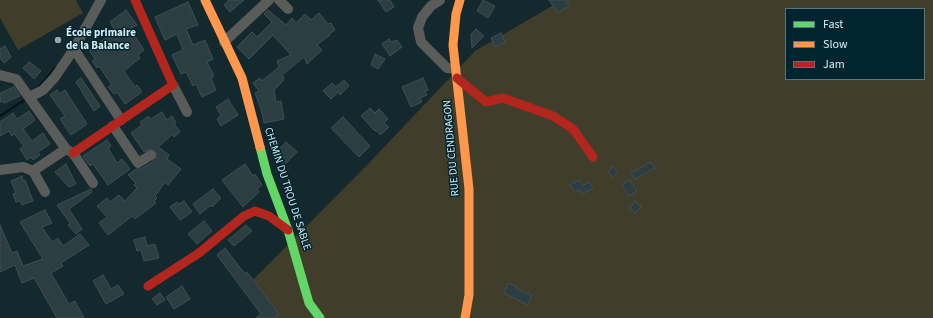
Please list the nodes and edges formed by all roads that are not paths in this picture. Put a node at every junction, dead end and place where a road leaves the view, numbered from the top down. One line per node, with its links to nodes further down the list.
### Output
1 (101, 0): 10 (street)
2 (135, 0): 13 (street)
3 (205, 0): 9 (street, CHEMIN DU TROU DE SABLE)
4 (270, 0): 9 (street)
5 (279, 0): 8 (street)
6 (440, 0): 11 (street)
7 (460, 0): 11 (street, RUE DU CENDRAGON)
8 (288, 9)
9 (224, 42): 24 (street, CHEMIN DU TROU DE SABLE)
10 (74, 49): 14 (street); 16 (street)
11 (456, 74): 19 (street); 27 (street, RUE DU CENDRAGON)
12 (1, 76): 14 (street)
13 (173, 85): 15 (street); 16 (street)
14 (30, 97): 17 (street)
15 (187, 112)
16 (117, 123): 17 (street); 18 (street)
17 (70, 151): 21 (street); 22 (street)
18 (151, 155)
19 (593, 157)
20 (0, 170): 21 (street)
21 (33, 171): 23 (street)
22 (93, 183)
23 (46, 192)
24 (288, 230): 25 (street); 26 (street, CHEMIN DU TROU DE SABLE)
25 (148, 286)
26 (320, 318)
27 (465, 318)

